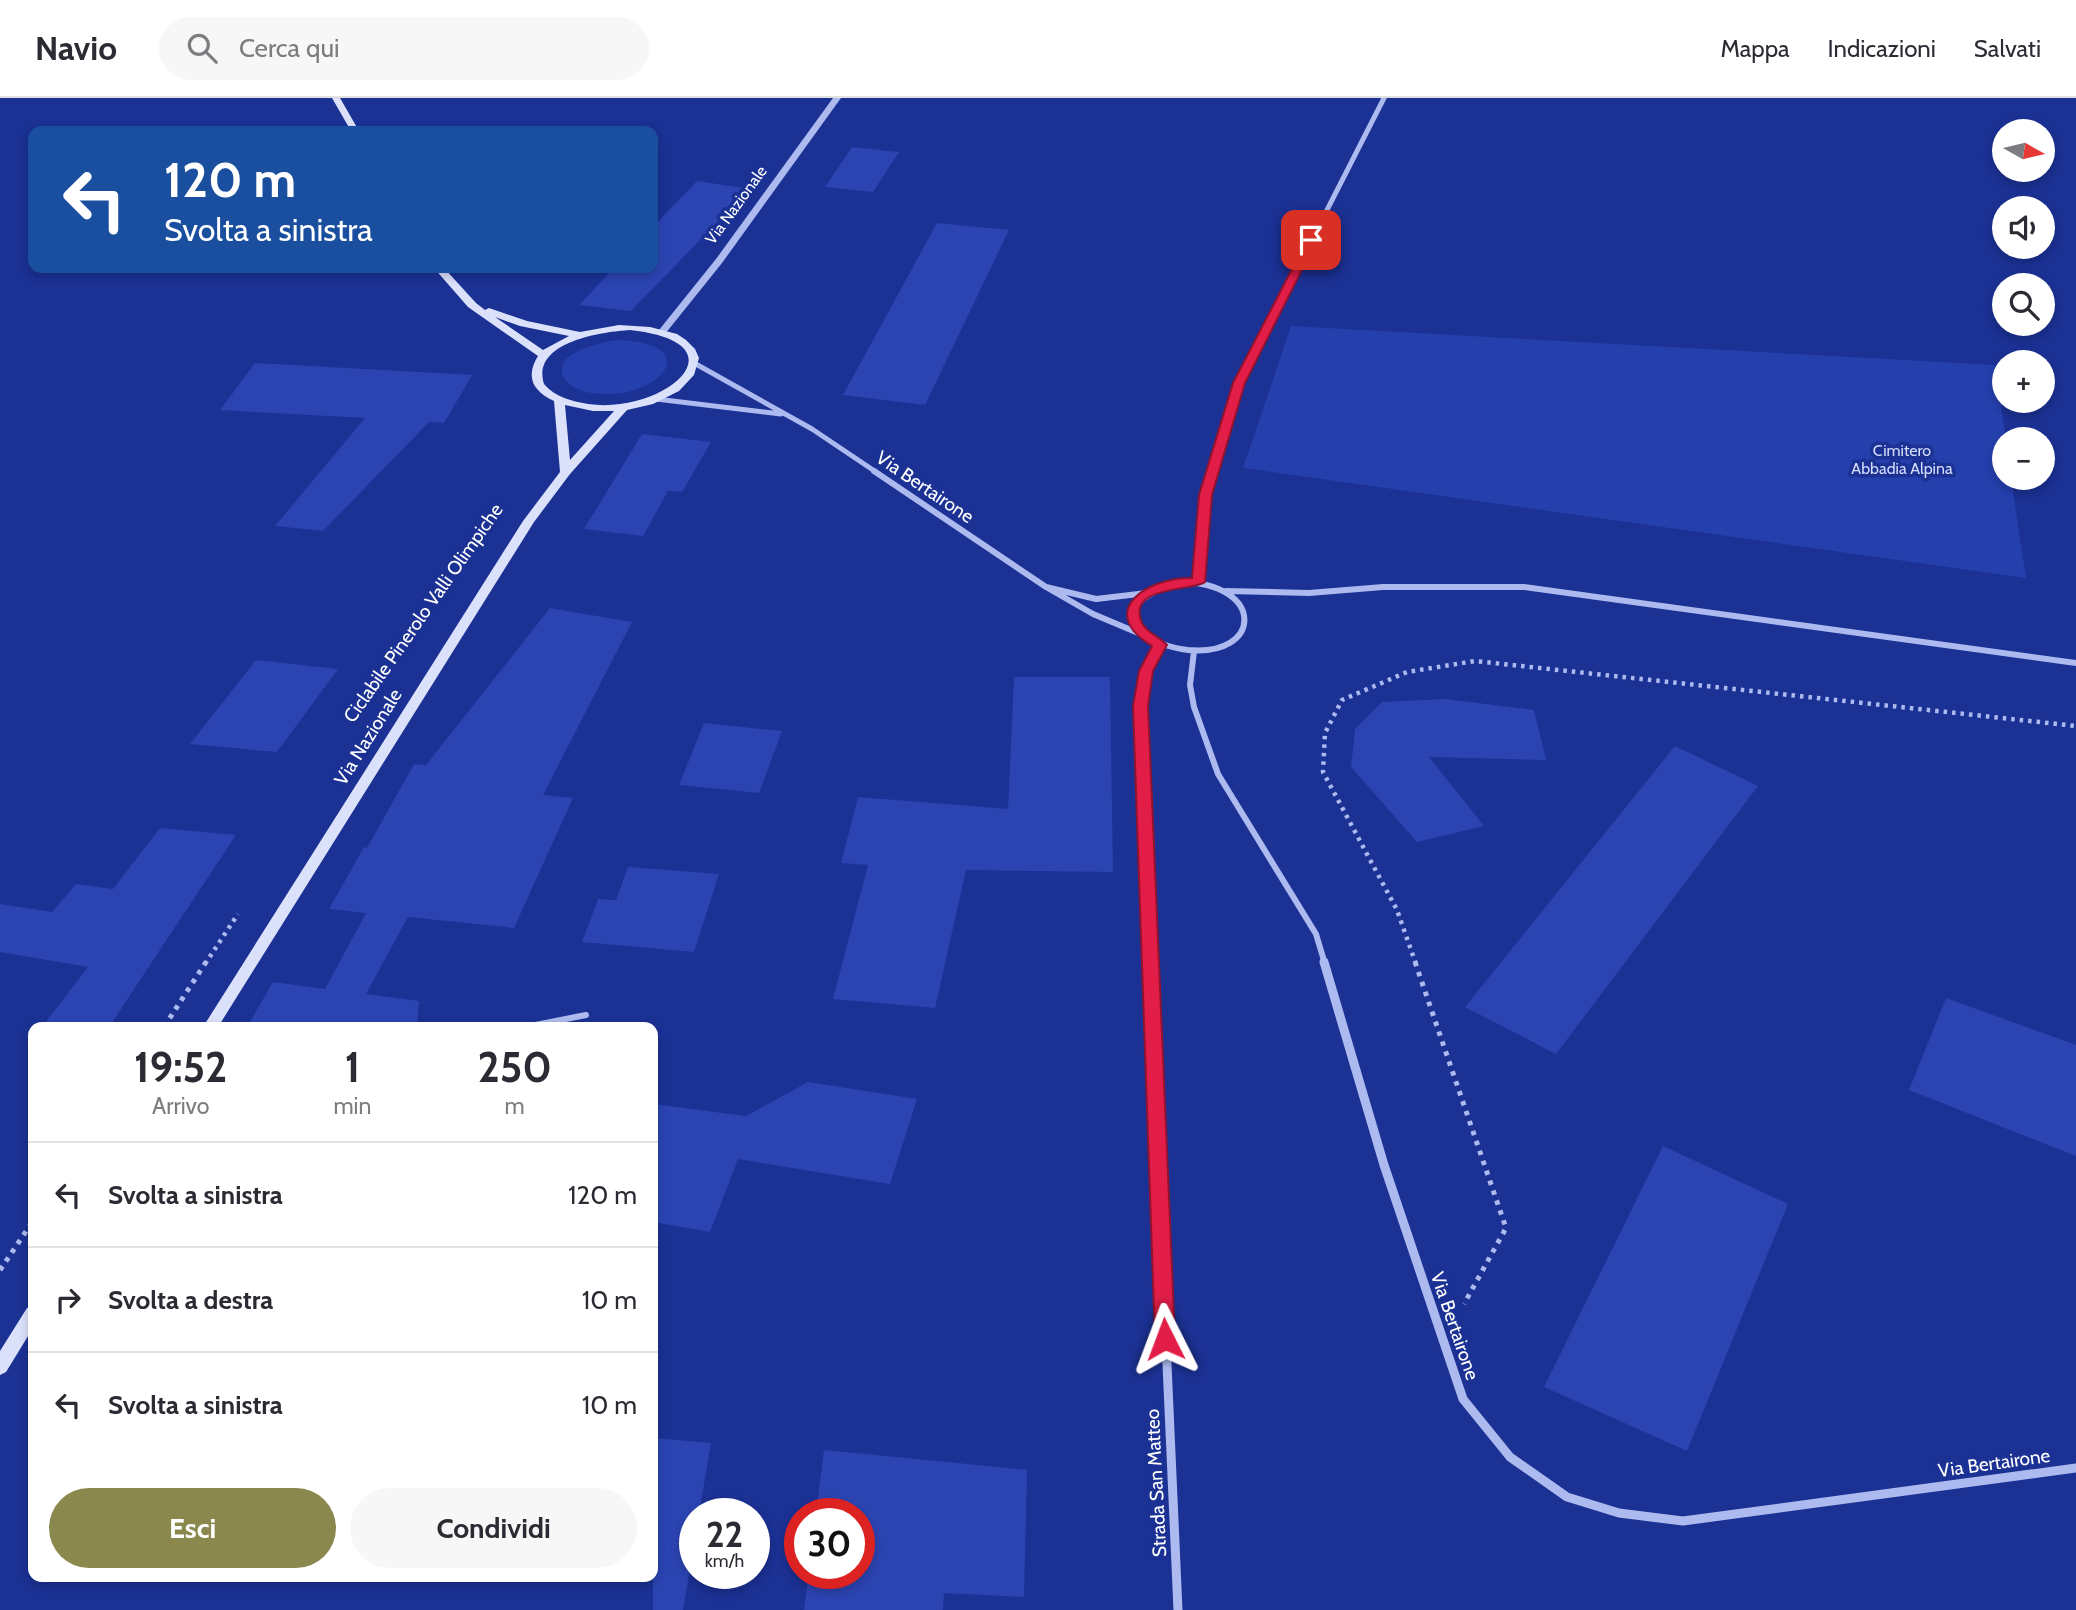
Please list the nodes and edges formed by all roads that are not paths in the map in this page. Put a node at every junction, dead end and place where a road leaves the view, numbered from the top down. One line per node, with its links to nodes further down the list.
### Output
1 (336, 98): 4 (main road)
2 (837, 98): 7 (street, Via Nazionale)
3 (1384, 98): 16 (street)
4 (352, 126)
5 (443, 273): 6 (main road)
6 (472, 305): 8 (main road); 9 (main road)
7 (662, 332): 8 (main road); 10 (main road)
8 (578, 335): 9 (main road)
9 (544, 356): 12 (main road)
10 (694, 363): 11 (main road); 14 (street, Via Bertairone)
11 (656, 399): 13 (main road); 14 (street, Via Bertairone)
12 (559, 400): 13 (main road); 15 (main road)
13 (624, 407): 15 (main road, Via Nazionale)
14 (785, 414): 17 (street, Via Bertairone)
15 (566, 472): 25 (main road, Via Nazionale)
16 (1198, 582): 18 (street); 19 (street)
17 (1046, 587): 19 (street); 20 (street)
18 (1226, 591): 22 (street); 23 (street)
19 (1147, 592): 20 (street)
20 (1146, 636): 21 (street)
21 (1160, 645): 22 (street); 30 (street, Strada San Matteo)
22 (1194, 651): 29 (street, Via Bertairone)
23 (2076, 663)
24 (586, 1015): 26 (lane)
25 (213, 1022)
26 (550, 1022)
27 (28, 1321): 28 (main road)
28 (0, 1367)
29 (2076, 1468)
30 (1178, 1610)

